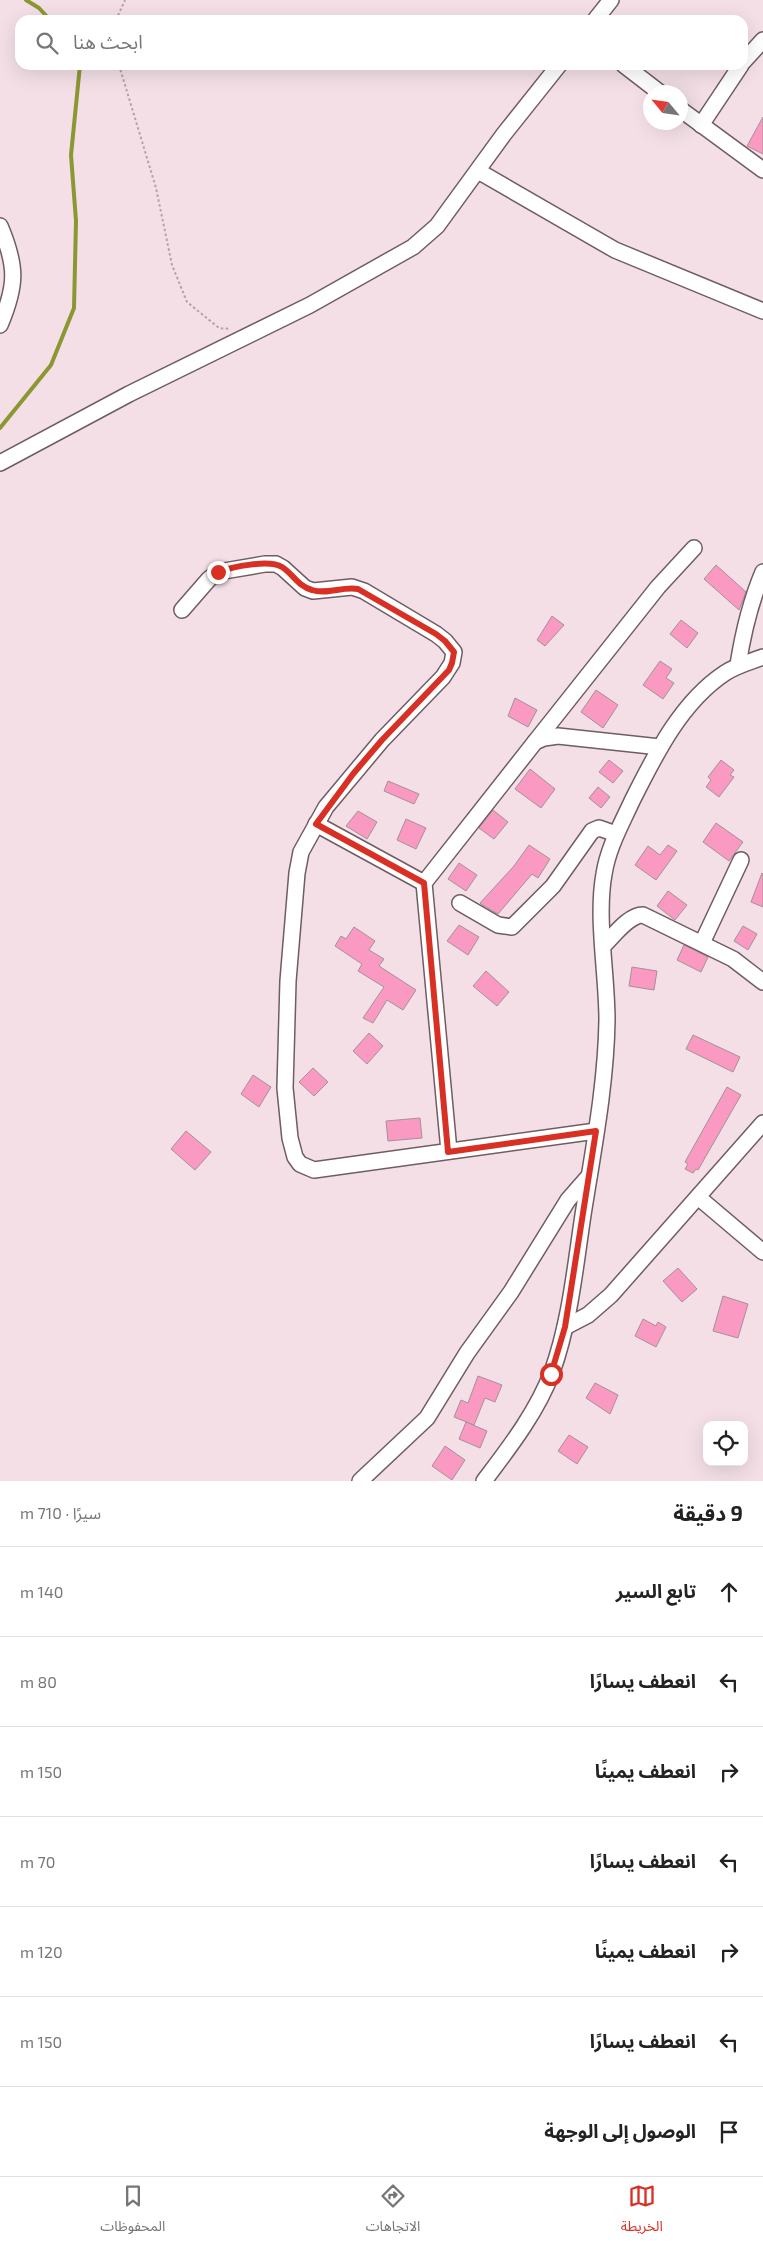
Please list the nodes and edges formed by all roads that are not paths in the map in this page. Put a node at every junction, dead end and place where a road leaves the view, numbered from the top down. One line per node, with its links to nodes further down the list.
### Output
1 (611, 0): 2 (street)
2 (599, 15)
3 (763, 40): 4 (street)
4 (748, 56)
5 (555, 70): 12 (street)
6 (630, 70): 8 (street)
7 (738, 70): 10 (street)
8 (650, 85)
9 (688, 115): 10 (street)
10 (701, 125): 11 (street)
11 (763, 170)
12 (478, 171): 14 (street); 16 (street)
13 (0, 226): 15 (street)
14 (763, 311)
15 (0, 324)
16 (0, 463)
17 (694, 548): 22 (street)
18 (763, 572): 21 (street)
19 (182, 610): 24 (street)
20 (763, 657): 21 (street)
21 (738, 665): 23 (street)
22 (535, 742): 23 (street); 27 (street)
23 (660, 748): 25 (street)
24 (316, 824): 27 (street); 34 (street)
25 (616, 834): 28 (street); 30 (street)
26 (741, 860): 29 (street)
27 (424, 883): 34 (street)
28 (460, 903)
29 (702, 943): 30 (street); 31 (street)
30 (603, 946): 33 (street)
31 (763, 982)
32 (763, 1123): 36 (street)
33 (596, 1131): 34 (street); 35 (street)
34 (448, 1152)
35 (589, 1176): 38 (street); 39 (street)
36 (698, 1197): 37 (street); 38 (street)
37 (763, 1252)
38 (565, 1327): 40 (street)
39 (360, 1481)
40 (484, 1481)

